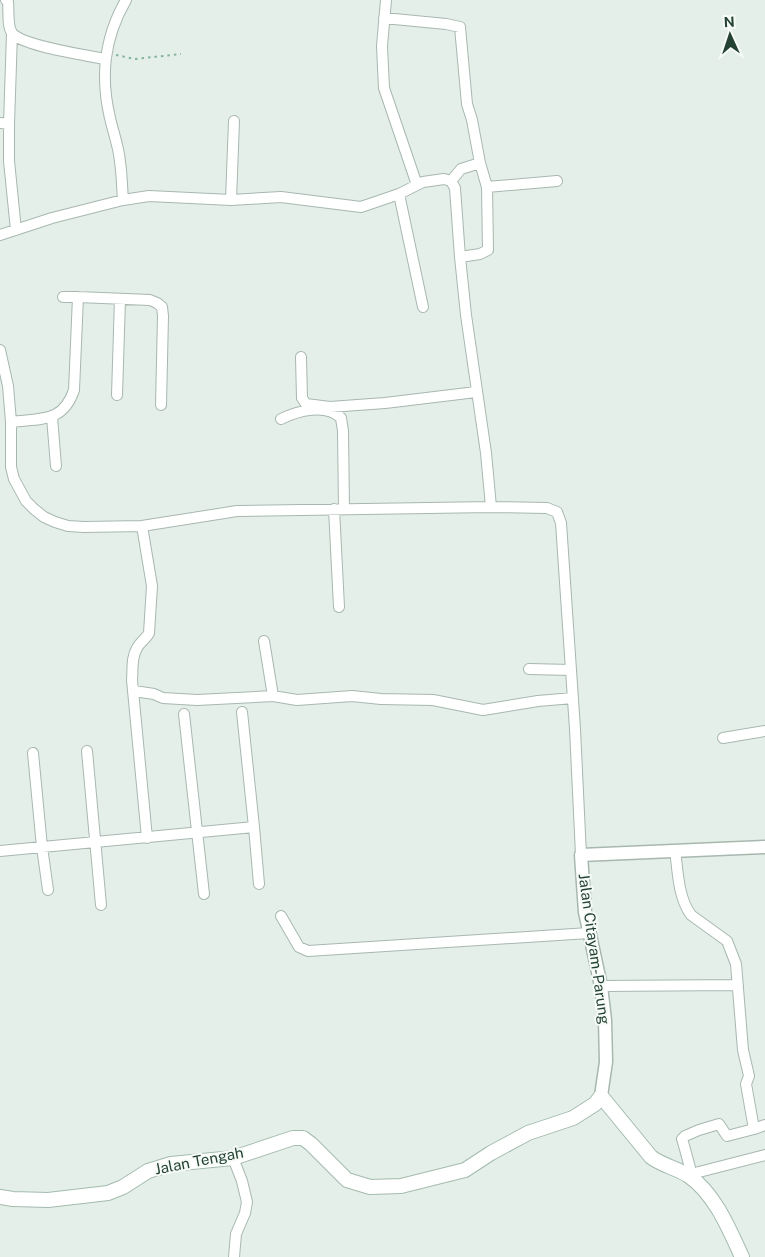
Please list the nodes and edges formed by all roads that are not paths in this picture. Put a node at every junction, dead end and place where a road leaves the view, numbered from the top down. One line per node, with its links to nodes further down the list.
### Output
1 (6, 0): 5 (street)
2 (126, 0): 6 (street)
3 (386, 0): 4 (street)
4 (384, 18): 9 (street); 12 (street)
5 (12, 33): 6 (street); 8 (street)
6 (106, 55): 15 (street)
7 (234, 121): 16 (street)
8 (4, 124): 17 (street)
9 (480, 164): 10 (street); 13 (street)
10 (451, 181): 12 (street); 19 (street)
11 (557, 181): 13 (street)
12 (417, 185): 14 (street)
13 (487, 187): 19 (street)
14 (400, 194): 16 (street); 23 (street)
15 (123, 200): 16 (street); 17 (street)
16 (231, 200)
17 (16, 230): 18 (street)
18 (0, 235)
19 (460, 257): 26 (street)
20 (63, 297): 21 (street)
21 (78, 297): 22 (street); 29 (street)
22 (120, 299): 27 (street); 28 (street)
23 (423, 307)
24 (0, 350): 31 (street)
25 (301, 357): 26 (street)
26 (476, 392): 35 (street)
27 (117, 396)
28 (161, 405)
29 (52, 417): 31 (street); 34 (street)
30 (281, 419): 36 (street)
31 (11, 422): 32 (street)
32 (12, 446): 33 (street); 37 (street)
33 (0, 452)
34 (56, 466)
35 (491, 507): 36 (street); 41 (street)
36 (339, 509): 37 (street); 38 (street)
37 (142, 526): 42 (street)
38 (339, 607)
39 (264, 641): 43 (street)
40 (529, 669): 41 (street)
41 (571, 670): 44 (street)
42 (134, 691): 43 (street); 53 (street)
43 (273, 696): 44 (street)
44 (572, 698): 59 (street)
45 (242, 712): 51 (street)
46 (184, 714): 52 (street)
47 (765, 731): 48 (street)
48 (723, 738)
49 (88, 751): 54 (street)
50 (33, 753): 55 (street)
51 (254, 827): 52 (street); 60 (street)
52 (197, 833): 53 (street); 62 (street)
53 (147, 838): 54 (street)
54 (96, 843): 55 (street); 63 (street)
55 (42, 847): 58 (street); 61 (street)
56 (765, 847): 57 (street, Jalan Citayam-Parung)
57 (674, 850): 59 (street, Jalan Citayam-Parung); 66 (street)
58 (0, 851)
59 (581, 855): 65 (street, Jalan Citayam-Parung)
60 (259, 884)
61 (48, 890)
62 (204, 894)
63 (101, 905)
64 (281, 916): 65 (street)
65 (589, 933): 67 (street, Jalan Citayam-Parung)
66 (738, 985): 67 (street); 70 (street)
67 (601, 986): 68 (street, Jalan Citayam-Parung)
68 (601, 1096): 72 (main road, Jalan Tengah); 73 (main road)
69 (765, 1125): 70 (street)
70 (754, 1129): 73 (street)
71 (765, 1155): 73 (street)
72 (233, 1158): 74 (main road, Jalan Tengah); 75 (street)
73 (691, 1176): 76 (main road)
74 (0, 1197)
75 (234, 1257)
76 (742, 1257)

